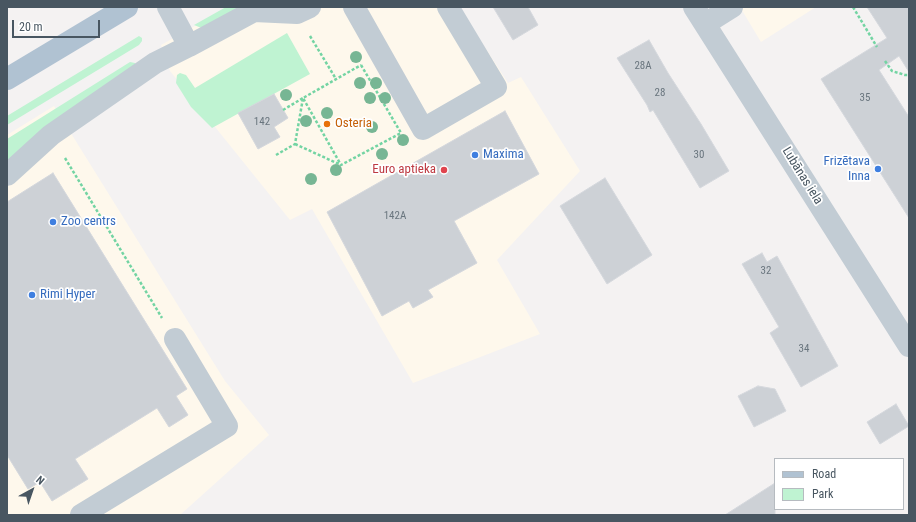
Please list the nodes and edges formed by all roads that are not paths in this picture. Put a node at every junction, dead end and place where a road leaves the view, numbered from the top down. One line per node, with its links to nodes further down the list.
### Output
1 (127, 7): 9 (main road)
2 (168, 7): 8 (street)
3 (354, 7): 4 (street)
4 (448, 7)
5 (732, 7): 7 (street)
6 (303, 10): 8 (street)
7 (700, 16): 12 (street, Lubānas iela)
8 (189, 46): 10 (street)
9 (7, 80)
10 (7, 175)
11 (175, 340): 13 (street)
12 (909, 346)
13 (81, 515)

